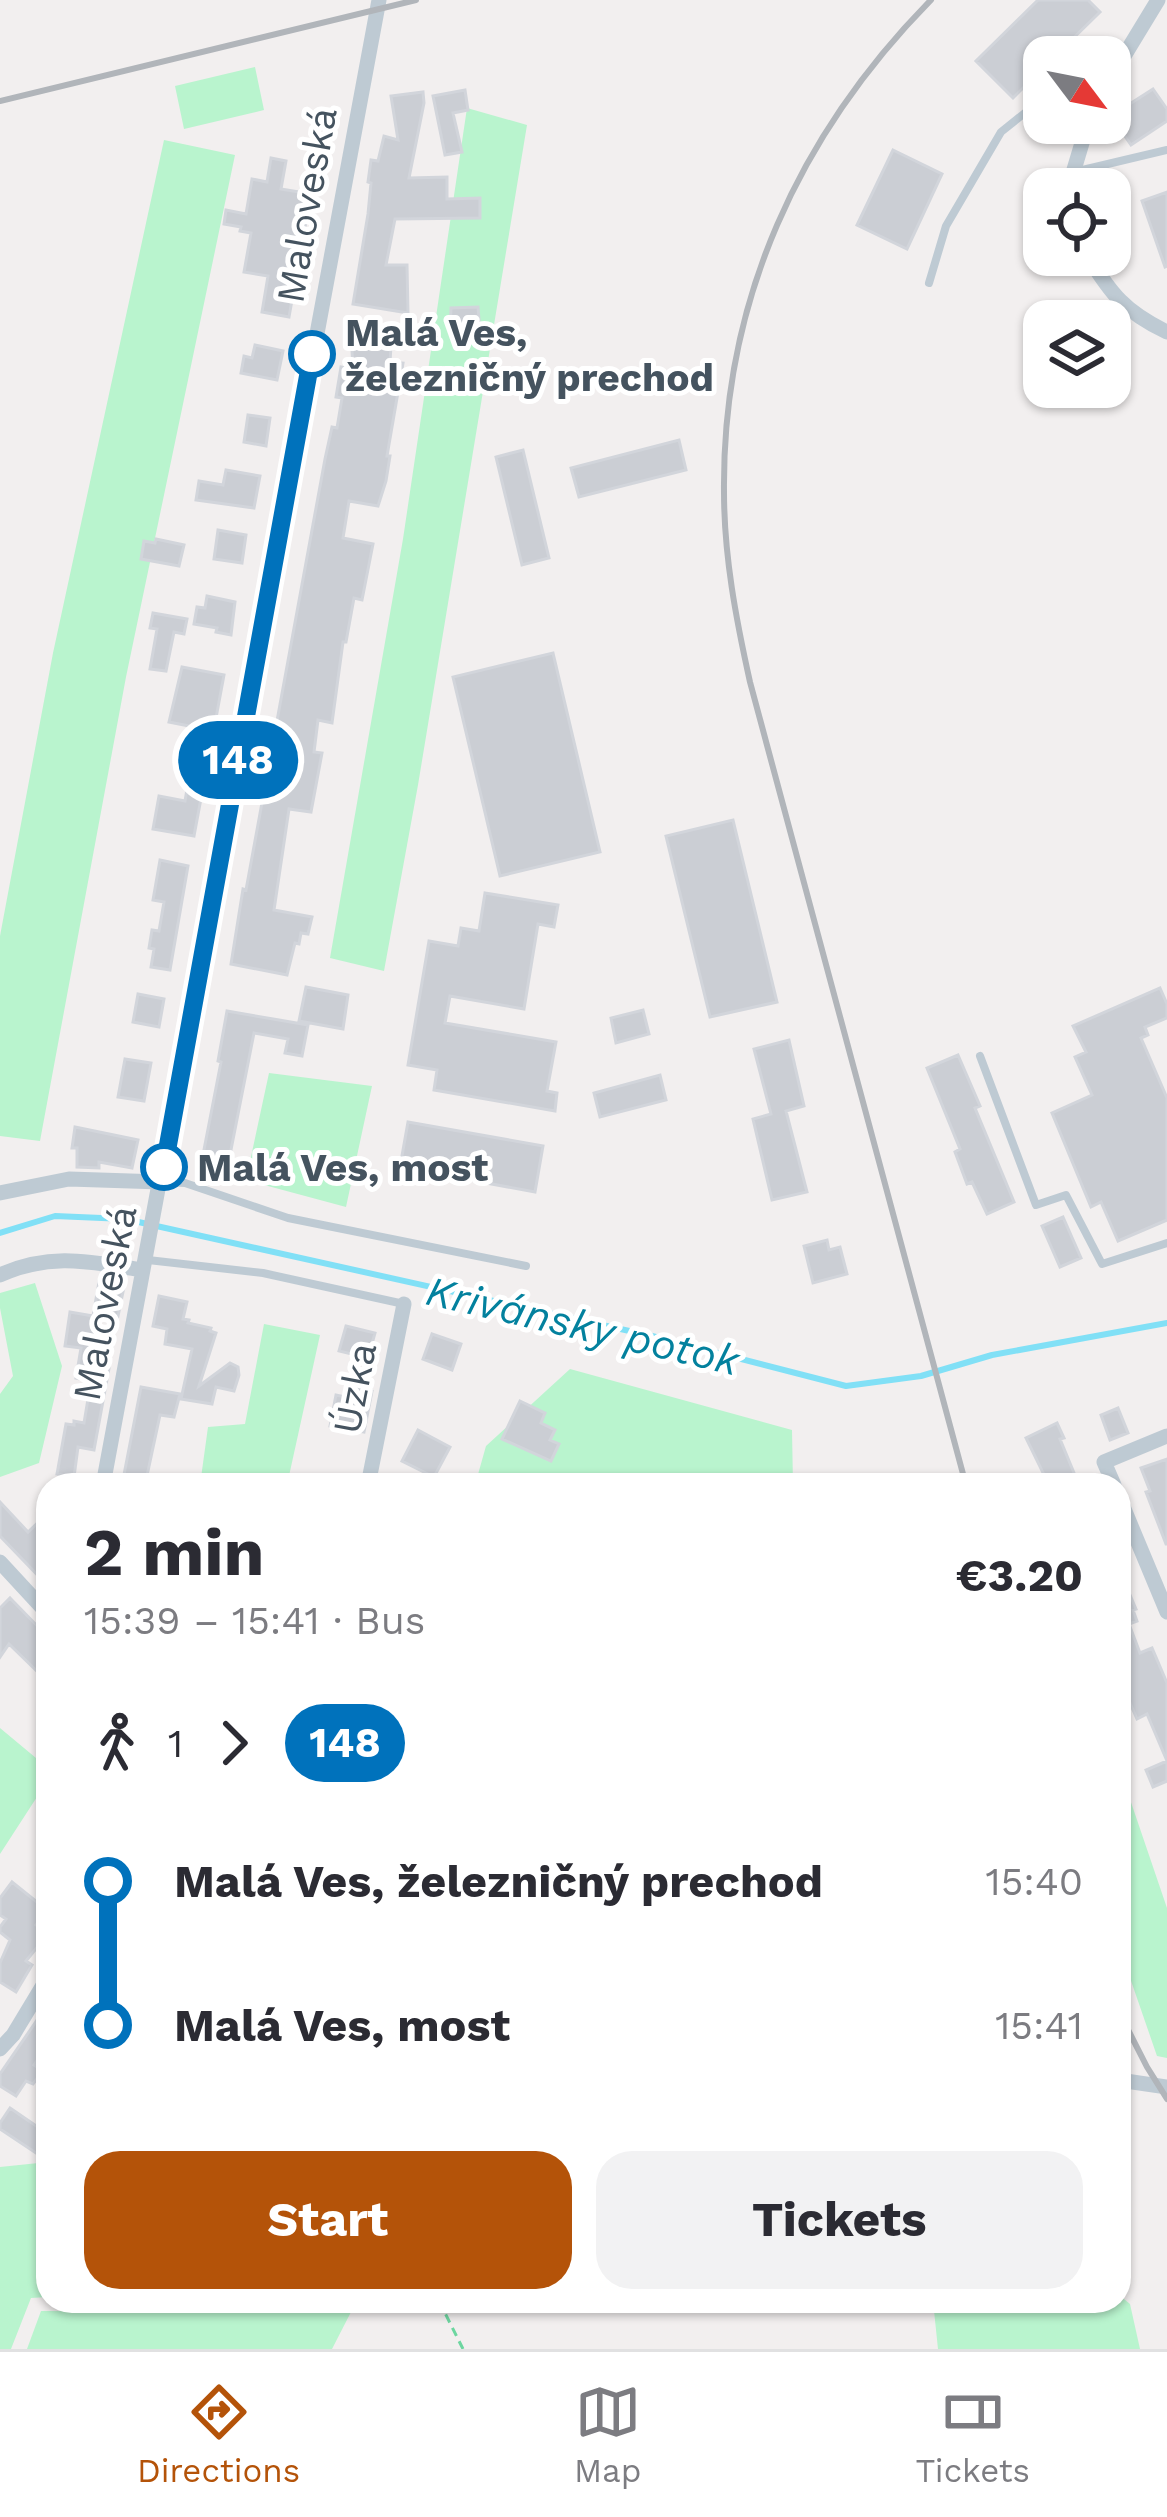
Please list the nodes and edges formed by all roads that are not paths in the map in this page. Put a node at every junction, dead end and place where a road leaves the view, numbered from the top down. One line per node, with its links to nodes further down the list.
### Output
1 (379, 0): 11 (street, Maloveská)
2 (1158, 0): 3 (street)
3 (1131, 44)
4 (1023, 114): 8 (lane)
5 (1167, 150): 6 (lane)
6 (1112, 168)
7 (1100, 276): 9 (street)
8 (929, 283)
9 (1167, 332)
10 (980, 1056): 13 (lane)
11 (160, 1186): 12 (street); 14 (street, Maloveská); 15 (lane)
12 (0, 1192)
13 (1167, 1243)
14 (146, 1259): 16 (street); 17 (lane); 19 (street, Maloveská)
15 (526, 1266)
16 (0, 1275)
17 (404, 1304): 20 (street, Úzka)
18 (1167, 1436): 21 (street)
19 (106, 1473)
20 (370, 1473)
21 (1109, 1473)
22 (1131, 1526): 25 (street)
23 (0, 1562): 24 (street)
24 (36, 1601)
25 (1167, 1612)
26 (36, 1992): 27 (street)
27 (6, 2029): 28 (street)
28 (0, 2049)
29 (1131, 2082): 30 (street)
30 (1167, 2087)

